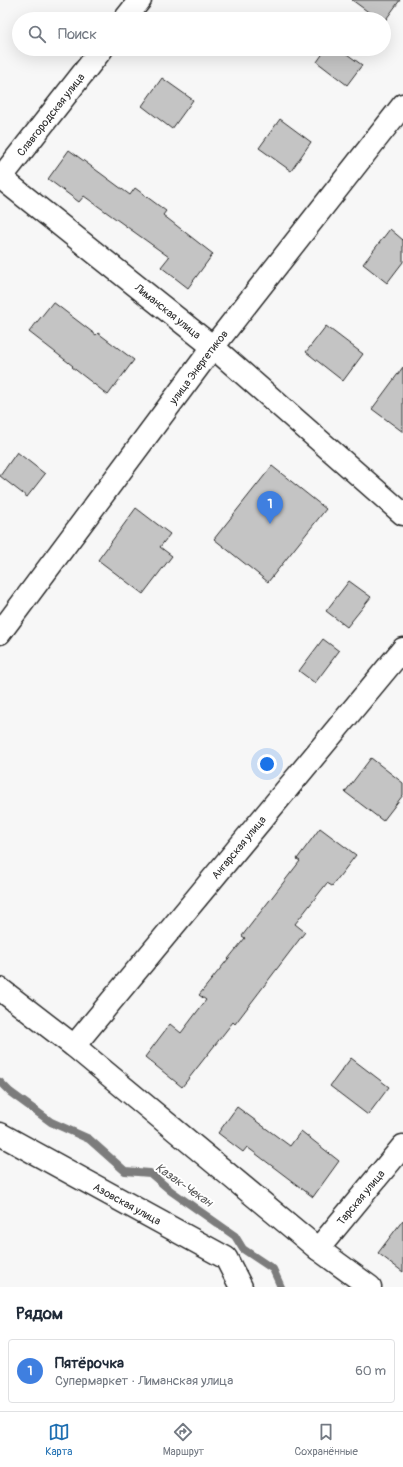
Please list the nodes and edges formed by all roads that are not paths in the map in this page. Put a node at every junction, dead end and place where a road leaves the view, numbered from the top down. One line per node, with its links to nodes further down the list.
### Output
1 (140, 0): 2 (street)
2 (131, 12)
3 (96, 56): 5 (street, Славгородская улица)
4 (403, 105): 6 (street, улица Энергетиков)
5 (0, 178): 6 (street, Лиманская улица)
6 (213, 348): 7 (street, Лиманская улица); 8 (street, улица Энергетиков)
7 (403, 514)
8 (0, 632)
9 (403, 649): 11 (street, Ангарская улица)
10 (0, 988): 11 (street)
11 (74, 1046): 14 (street)
12 (0, 1134): 15 (street, Азовская улица)
13 (403, 1146): 14 (street, Тарская улица)
14 (318, 1249): 16 (street)
15 (241, 1287)
16 (370, 1287)

